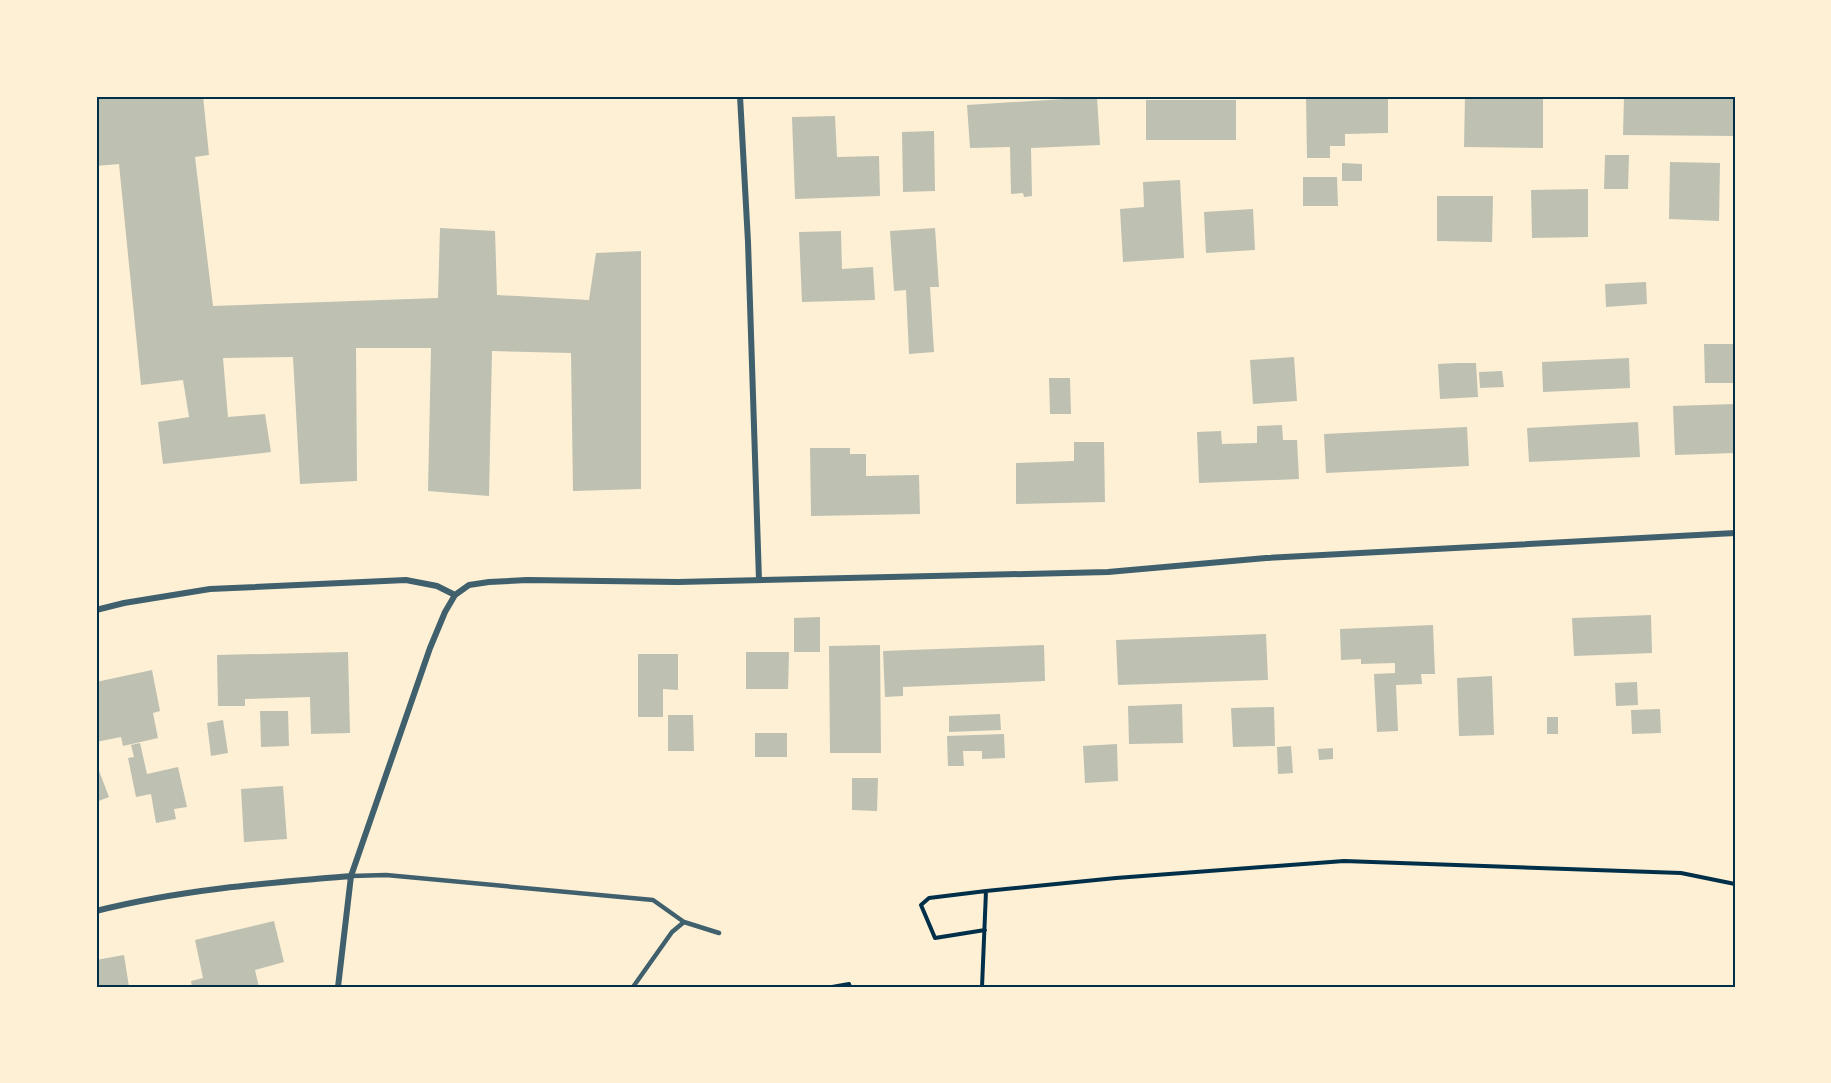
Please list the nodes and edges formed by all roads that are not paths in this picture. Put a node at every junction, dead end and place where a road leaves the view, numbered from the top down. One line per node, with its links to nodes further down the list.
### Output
1 (740, 96): 3 (street)
2 (1735, 533): 3 (street)
3 (759, 580): 4 (street)
4 (455, 595): 5 (street); 6 (street)
5 (96, 610)
6 (351, 876): 7 (street); 8 (lane); 10 (street)
7 (96, 911)
8 (684, 922): 9 (lane); 11 (lane)
9 (719, 933)
10 (338, 987)
11 (633, 987)

